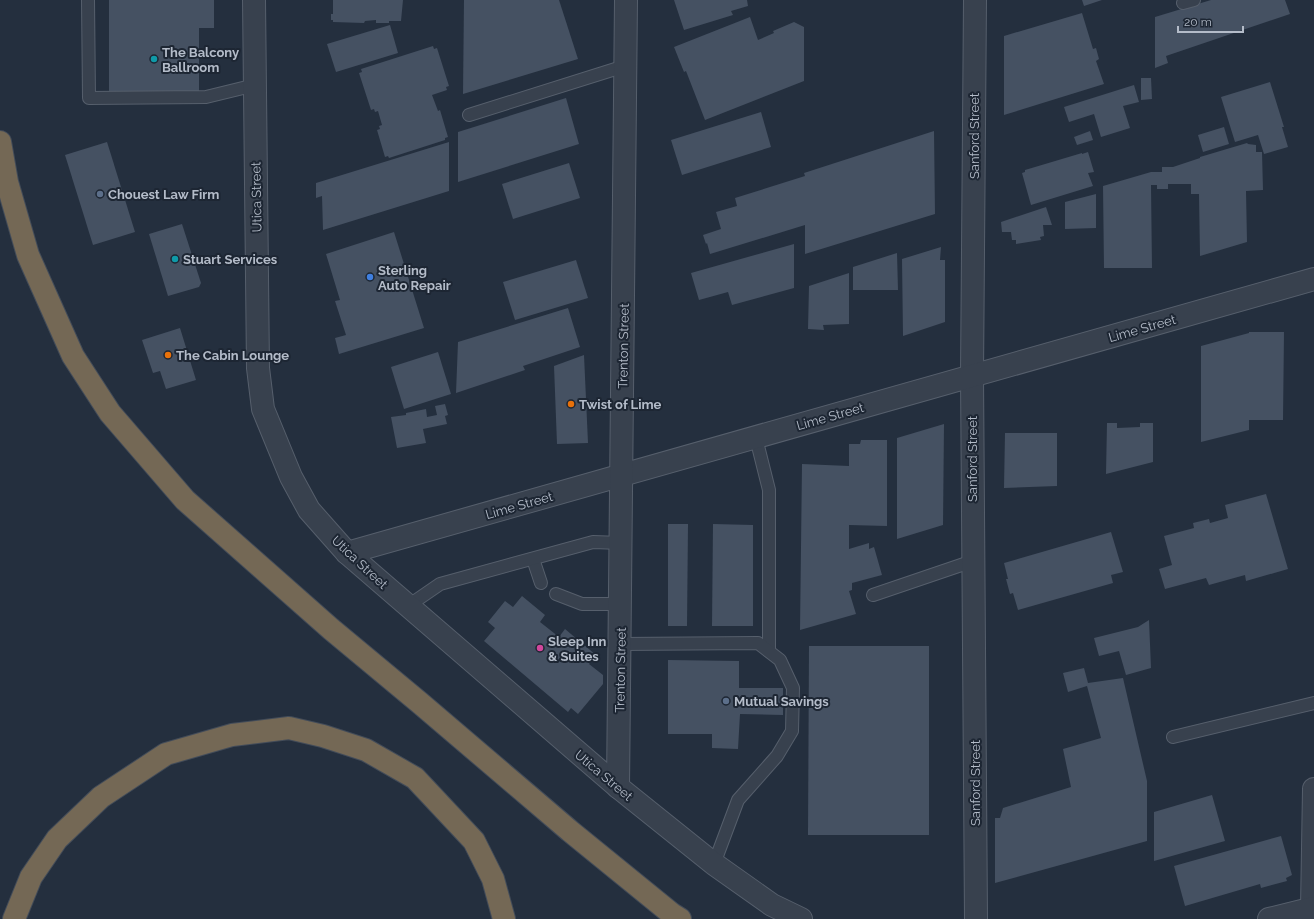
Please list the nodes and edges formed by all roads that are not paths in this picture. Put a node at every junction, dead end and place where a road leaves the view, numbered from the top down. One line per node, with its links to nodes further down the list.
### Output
1 (88, 0): 6 (lane)
2 (254, 0): 6 (street, Utica Street)
3 (626, 0): 5 (street, Trenton Street)
4 (975, 0): 10 (street, Sanford Street)
5 (625, 66): 7 (lane); 12 (street, Trenton Street)
6 (255, 85): 14 (street, Utica Street)
7 (469, 115)
8 (0, 142): 32 (highway)
9 (1314, 279): 10 (street, Lime Street)
10 (972, 376): 11 (street, Lime Street); 16 (street, Sanford Street)
11 (756, 438): 12 (street, Lime Street); 23 (lane)
12 (622, 476): 13 (street, Trenton Street); 14 (street, Lime Street)
13 (621, 543): 15 (lane); 20 (street, Trenton Street)
14 (347, 553): 21 (street, Utica Street)
15 (533, 559): 17 (lane); 21 (lane)
16 (973, 561): 19 (lane); 34 (street, Sanford Street)
17 (541, 583)
18 (556, 594): 20 (lane)
19 (872, 595)
20 (620, 604): 22 (street, Trenton Street)
21 (408, 606): 26 (street, Utica Street)
22 (620, 644): 23 (lane); 26 (street, Trenton Street)
23 (769, 651): 28 (lane)
24 (1314, 703): 25 (lane)
25 (1173, 737)
26 (618, 788): 28 (street, Utica Street)
27 (1314, 789): 29 (street)
28 (714, 864): 33 (street, Utica Street)
29 (1313, 908): 35 (street)
30 (14, 919): 31 (highway)
31 (504, 919)
32 (680, 919)
33 (801, 919)
34 (976, 919)
35 (1269, 919)

